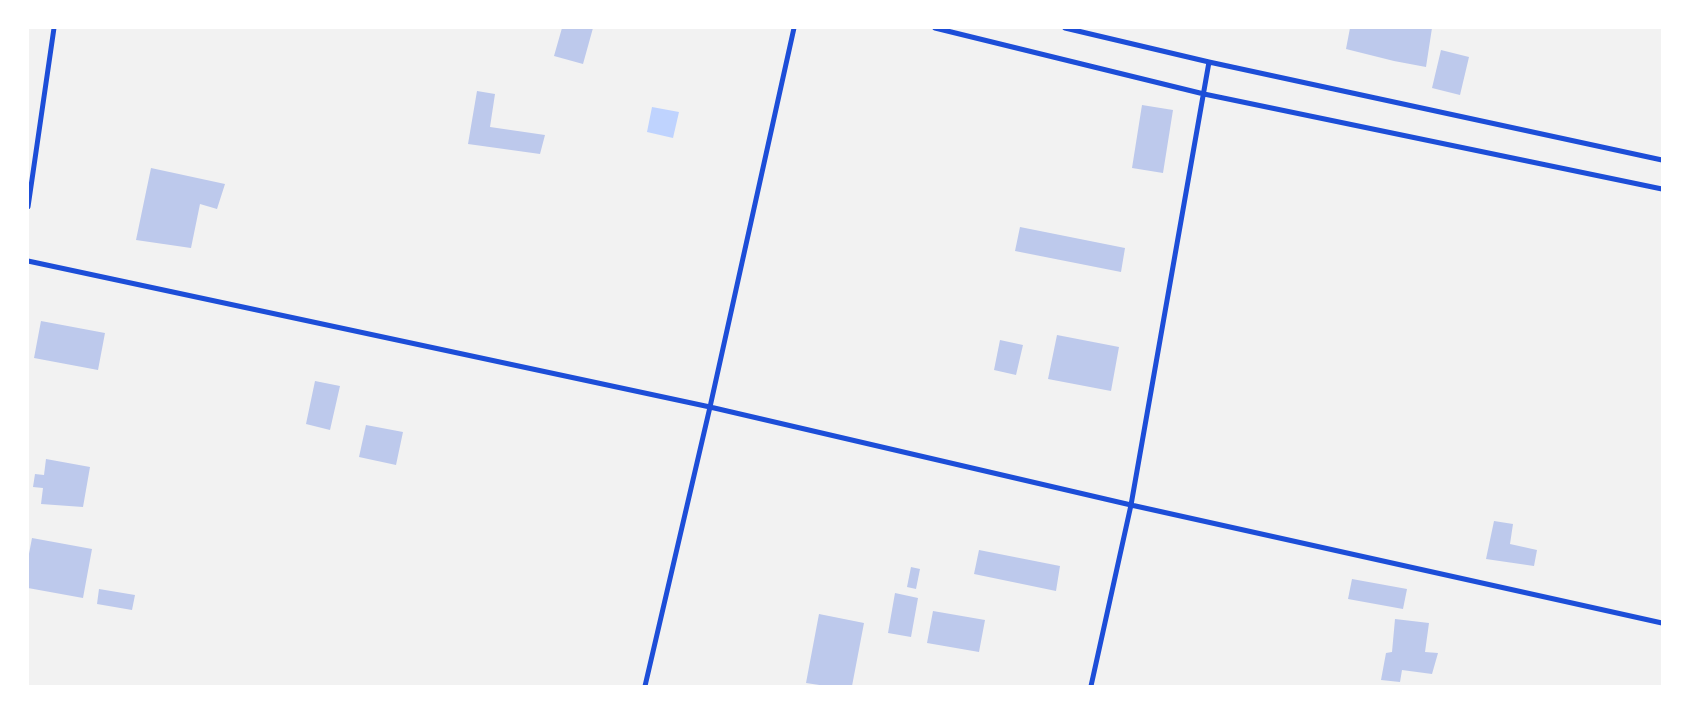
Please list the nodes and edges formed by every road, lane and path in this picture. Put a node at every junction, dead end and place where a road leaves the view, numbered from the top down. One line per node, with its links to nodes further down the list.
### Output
1 (54, 28): 9 (street)
2 (794, 28): 11 (street)
3 (935, 28): 6 (street)
4 (1065, 28): 5 (street)
5 (1209, 62): 6 (street); 7 (street)
6 (1204, 94): 8 (street); 12 (street)
7 (1662, 160)
8 (1662, 189)
9 (28, 207)
10 (28, 261): 11 (street)
11 (710, 406): 12 (street); 14 (street)
12 (1131, 505): 13 (street); 15 (street)
13 (1662, 623)
14 (645, 686)
15 (1091, 686)

